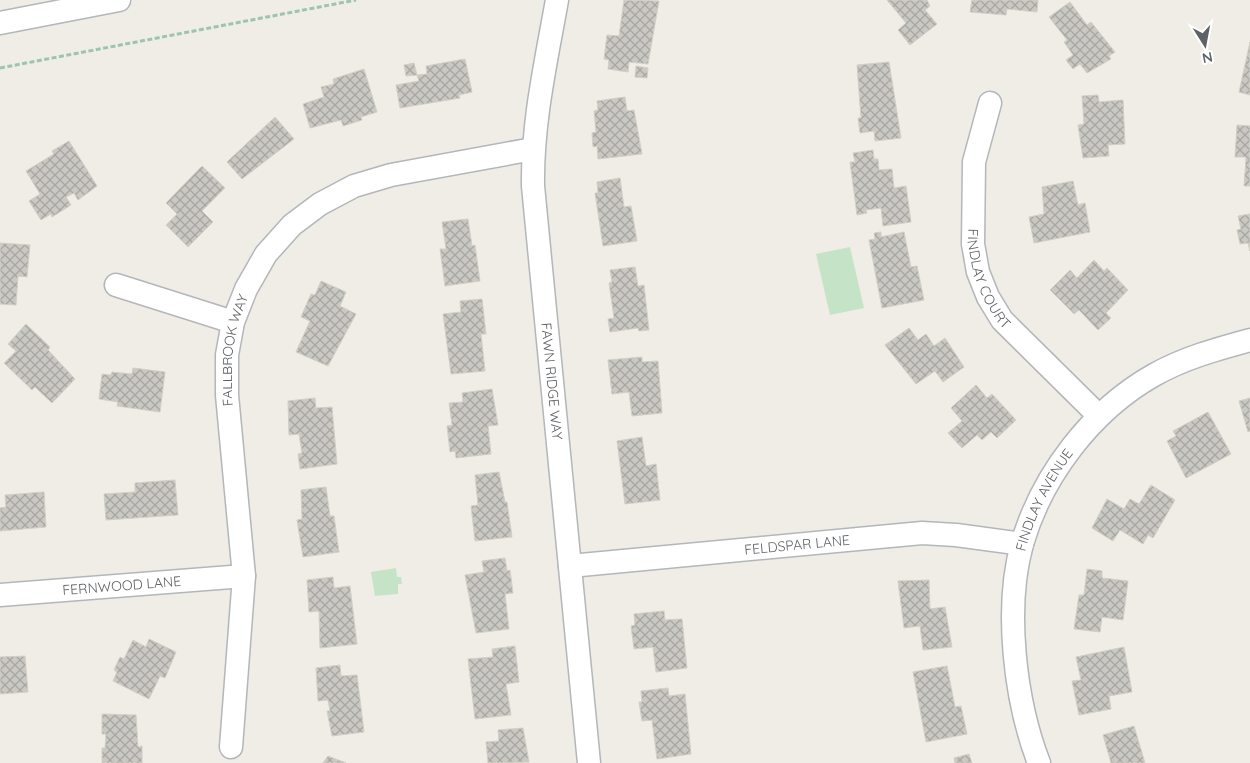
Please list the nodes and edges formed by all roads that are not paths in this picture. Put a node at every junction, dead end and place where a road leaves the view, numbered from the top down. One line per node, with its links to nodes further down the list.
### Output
1 (119, 0): 3 (street)
2 (557, 0): 5 (street, FAWN RIDGE WAY)
3 (1, 18)
4 (990, 103): 9 (street, FINDLAY COURT)
5 (533, 149): 7 (street, FALLBROOK WAY); 11 (street, FAWN RIDGE WAY)
6 (116, 285): 7 (street)
7 (233, 322): 12 (street, FALLBROOK WAY)
8 (1250, 340): 9 (street, FINDLAY AVENUE)
9 (1099, 416): 10 (street, FINDLAY AVENUE)
10 (1022, 544): 11 (street, FELDSPAR LANE); 16 (street, FINDLAY AVENUE)
11 (570, 566): 15 (street, FAWN RIDGE WAY)
12 (244, 576): 13 (street, FERNWOOD LANE); 14 (street, FALLBROOK WAY)
13 (0, 595)
14 (231, 747)
15 (589, 763)
16 (1039, 763)

